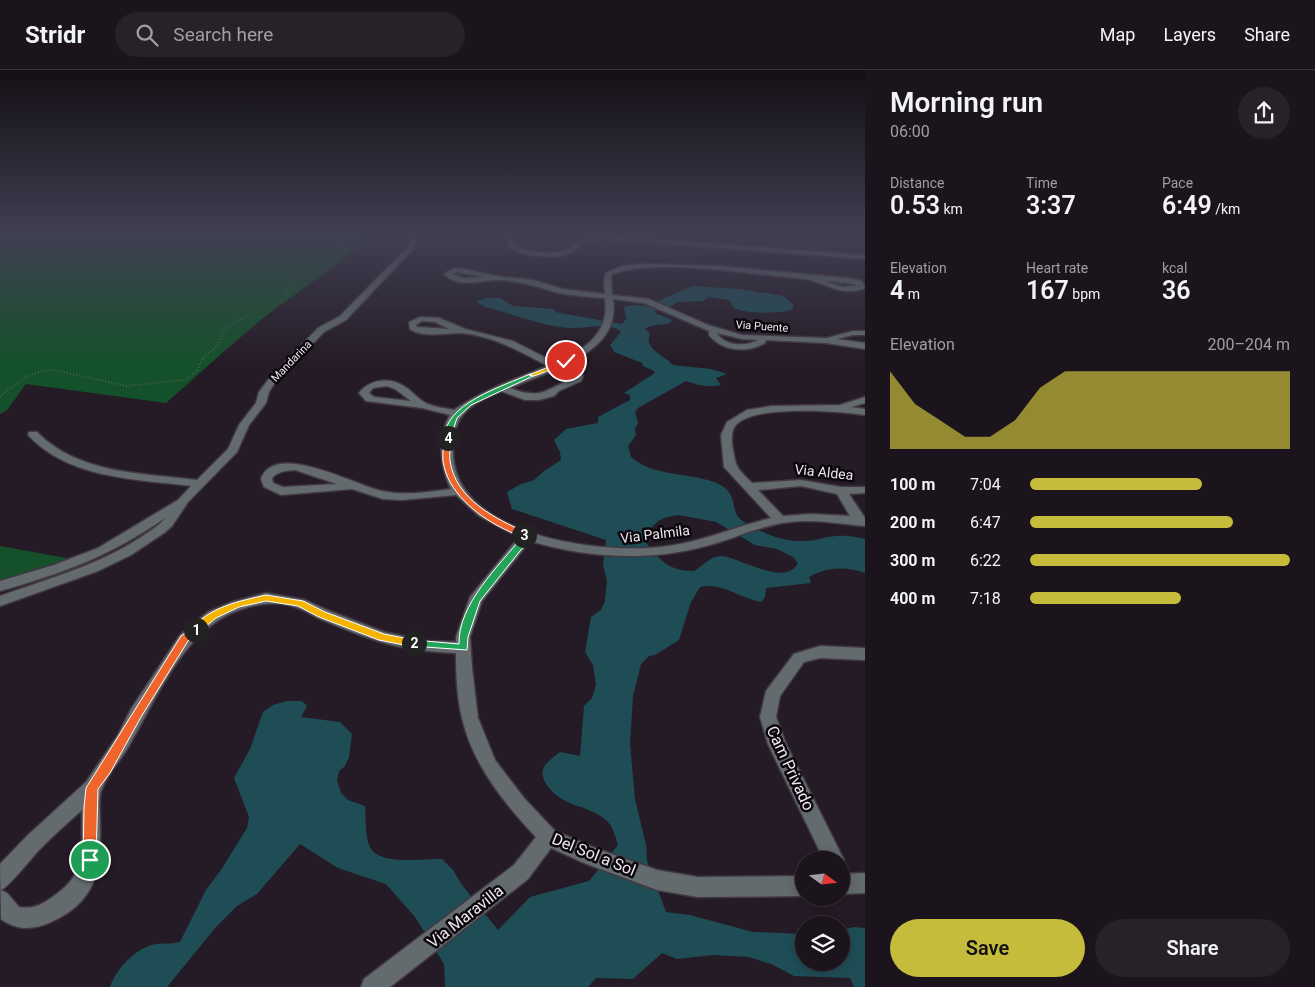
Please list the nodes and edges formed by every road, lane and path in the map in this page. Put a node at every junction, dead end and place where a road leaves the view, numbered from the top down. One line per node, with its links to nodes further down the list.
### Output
1 (298, 279): 18 (path)
2 (381, 279): 25 (street, Mandarina)
3 (453, 279): 4 (street)
4 (481, 279)
5 (503, 279): 11 (street)
6 (608, 279): 9 (street)
7 (619, 279): 9 (street)
8 (813, 279): 10 (street)
9 (607, 285): 11 (street)
10 (863, 286)
11 (609, 296): 14 (street, Via Puente); 16 (street)
12 (462, 331): 12 (street); 16 (street)
13 (865, 333): 14 (street, Via Puente)
14 (826, 340): 15 (street, Via Puente)
15 (865, 346)
16 (557, 365): 17 (street); 17 (street)
17 (502, 388): 23 (street)
18 (0, 396)
19 (865, 400): 21 (street)
20 (422, 405): 20 (street); 23 (street)
21 (839, 408): 22 (street); 27 (street)
22 (865, 412)
23 (456, 414): 29 (street, Via Palmila)
24 (33, 434): 25 (street)
25 (201, 484): 31 (street, Mandarina)
26 (351, 486): 26 (street); 29 (street)
27 (750, 487): 30 (street, Via Aldea); 32 (street)
28 (865, 490): 30 (street, Via Aldea)
29 (460, 491): 34 (street, Via Palmila)
30 (841, 491): 33 (street)
31 (184, 500): 35 (street, Mandarina); 36 (street, Mandarina)
32 (780, 520): 33 (street, Via Palmila); 34 (street, Via Palmila)
33 (862, 522)
34 (528, 536): 37 (street, Del Sol a Sol)
35 (0, 586)
36 (0, 601)
37 (464, 648): 39 (street); 40 (street, Del Sol a Sol)
38 (865, 654): 41 (street, Cam Privado)
39 (92, 788): 42 (street); 44 (street)
40 (548, 837): 43 (street, Del Sol a Sol); 45 (street, Via Maravilla)
41 (830, 851)
42 (0, 881)
43 (795, 886)
44 (0, 900)
45 (372, 987)

